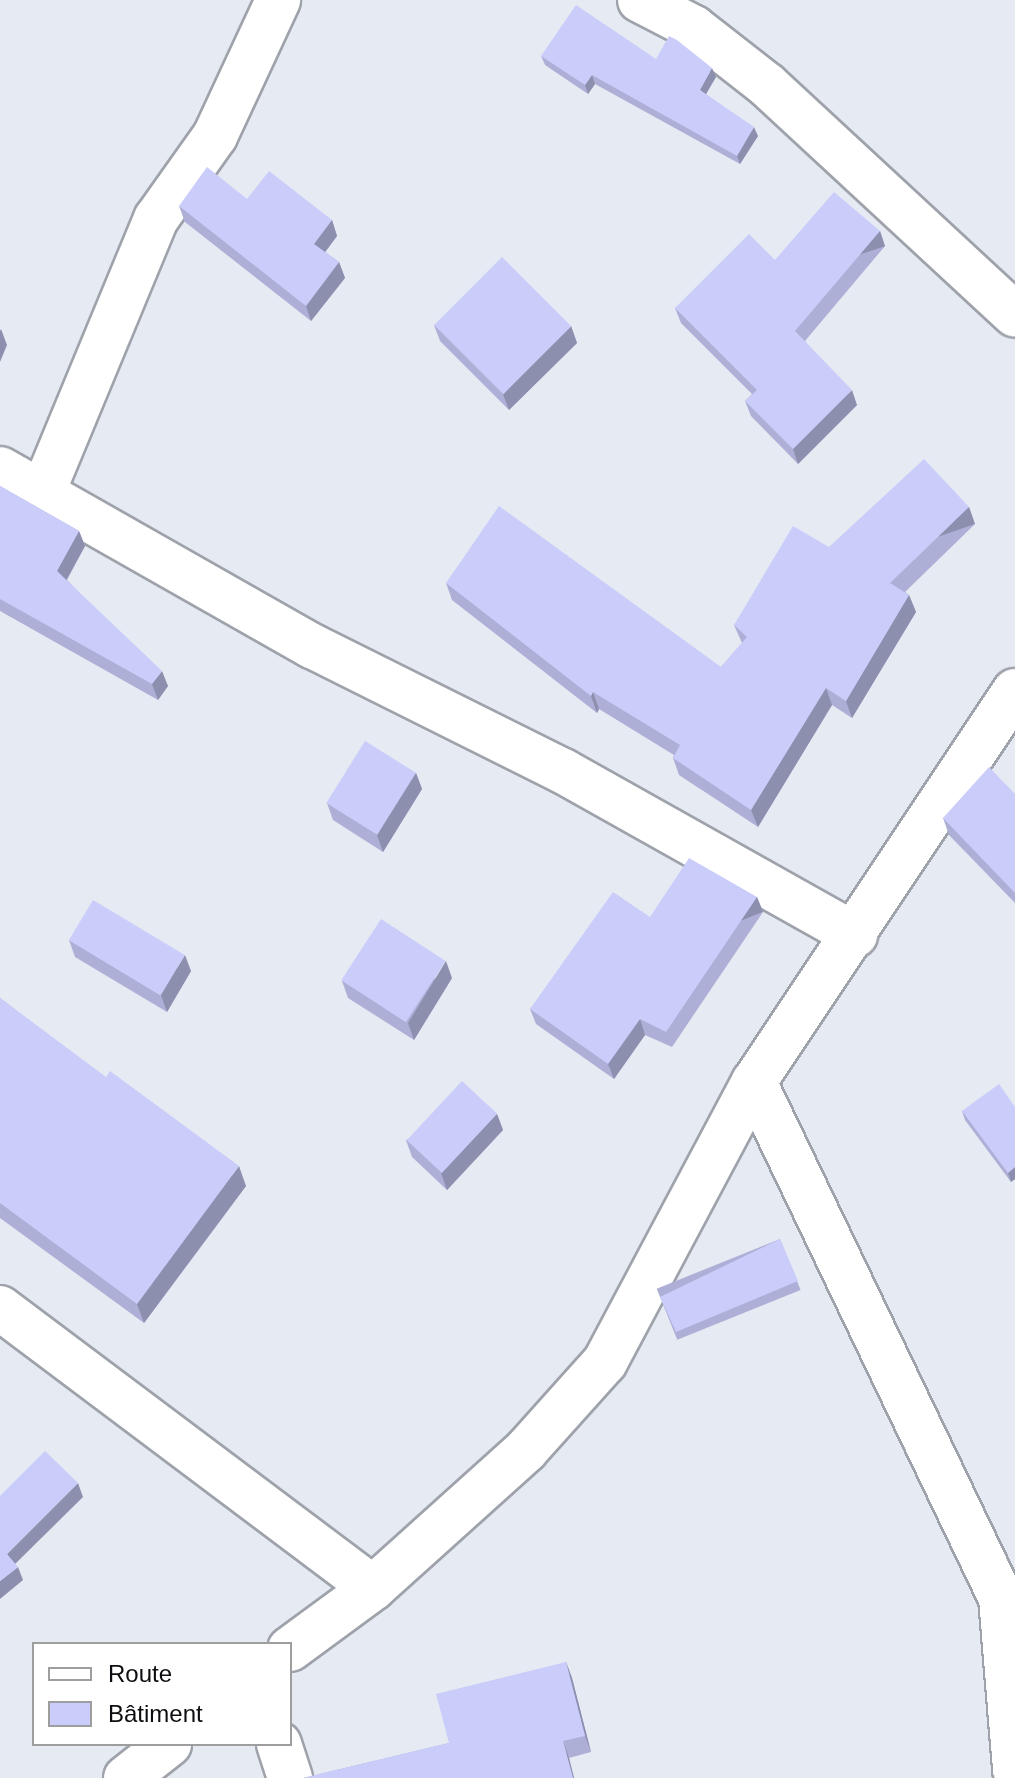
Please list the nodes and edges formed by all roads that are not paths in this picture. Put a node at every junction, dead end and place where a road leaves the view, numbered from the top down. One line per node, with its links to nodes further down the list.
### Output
1 (278, 0): 4 (street)
2 (640, 0): 3 (street)
3 (1015, 315)
4 (13, 482): 6 (street)
5 (1015, 691): 6 (street)
6 (855, 935): 7 (street)
7 (754, 1082): 9 (street); 13 (street)
8 (0, 1308): 9 (street)
9 (373, 1588): 10 (street)
10 (292, 1648)
11 (166, 1746): 14 (street)
12 (280, 1746): 15 (street)
13 (1015, 1770)
14 (126, 1778)
15 (290, 1778)

